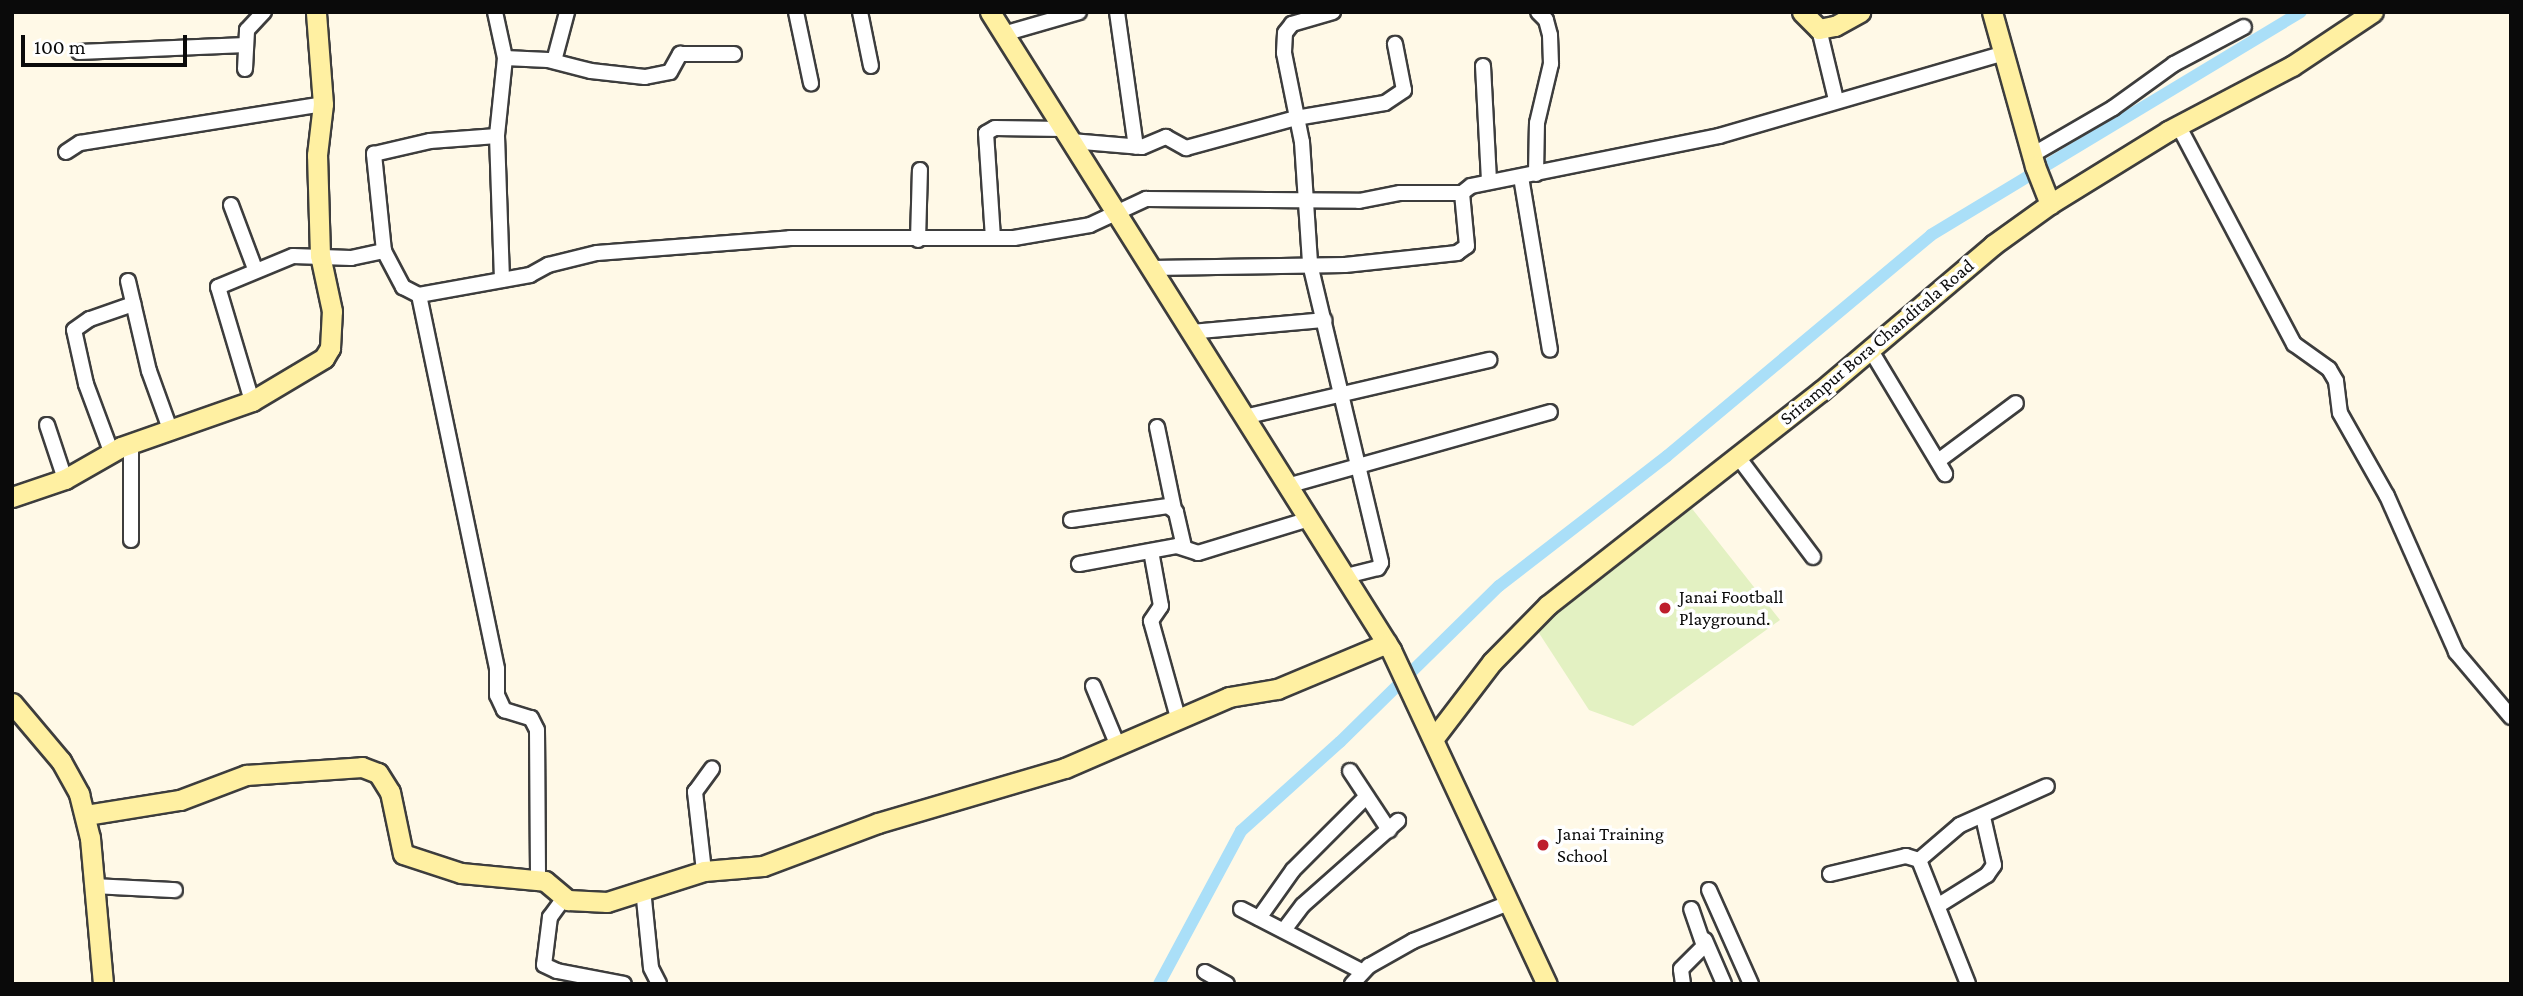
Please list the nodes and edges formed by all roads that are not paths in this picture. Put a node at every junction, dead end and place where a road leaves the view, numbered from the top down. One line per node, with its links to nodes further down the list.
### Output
1 (264, 12): 18 (street)
2 (316, 12): 35 (street)
3 (495, 12): 28 (street)
4 (567, 12): 29 (street)
5 (796, 12): 33 (street)
6 (860, 12): 30 (street)
7 (990, 12): 22 (street)
8 (1079, 12): 17 (street)
9 (1117, 12): 40 (street)
10 (1287, 12): 21 (street)
11 (1333, 12): 21 (street)
12 (1538, 12): 44 (street)
13 (1802, 12): 20 (street)
14 (1860, 12): 20 (street)
15 (1992, 12): 26 (street)
16 (2373, 12): 37 (street, Srirampur Bora Chanditala Road)
17 (1051, 15): 22 (street)
18 (246, 18): 24 (street)
19 (2244, 27): 42 (street)
20 (1819, 29): 34 (street)
21 (1287, 30): 36 (street)
22 (1003, 34): 38 (street)
23 (1395, 44): 36 (street)
24 (246, 45): 25 (street); 32 (street)
25 (79, 51)
26 (2005, 53): 34 (street); 42 (street)
27 (734, 54): 29 (street)
28 (505, 58): 29 (street); 39 (street)
29 (554, 61)
30 (871, 66)
31 (1483, 66): 45 (street)
32 (245, 69)
33 (811, 83)
34 (1836, 100): 44 (street)
35 (323, 104): 41 (street); 54 (street)
36 (1296, 118): 40 (street); 48 (street)
37 (2178, 125): 47 (street, Srirampur Bora Chanditala Road); 94 (street)
38 (1068, 135): 40 (street); 50 (street); 51 (street)
39 (497, 136): 53 (street); 58 (street)
40 (1136, 148)
41 (66, 152)
42 (2033, 160): 47 (street)
43 (920, 170): 52 (street)
44 (1529, 176): 45 (street); 65 (street)
45 (1489, 182): 46 (street)
46 (1462, 193): 48 (street); 55 (street)
47 (2047, 197): 64 (street, Srirampur Bora Chanditala Road)
48 (1307, 199): 50 (street); 55 (street)
49 (231, 205): 57 (street)
50 (1119, 213): 51 (street); 56 (street)
51 (993, 238): 52 (street)
52 (918, 240): 58 (street)
53 (384, 251): 54 (street); 60 (street)
54 (320, 255): 57 (street); 68 (street)
55 (1310, 264): 56 (street); 62 (street)
56 (1152, 268): 63 (street)
57 (255, 269): 68 (street)
58 (502, 280): 60 (street)
59 (128, 281): 61 (street)
60 (419, 295): 107 (street)
61 (133, 304): 74 (street); 76 (street)
62 (1324, 320): 63 (street); 67 (street)
63 (1190, 332): 71 (street)
64 (1870, 349): 69 (street); 77 (street, Srirampur Bora Chanditala Road)
65 (1550, 351)
66 (1489, 360): 67 (street)
67 (1342, 395): 71 (street); 78 (street)
68 (252, 401): 74 (street)
69 (2016, 403)
70 (1550, 412): 78 (street)
71 (1244, 417): 80 (street)
72 (47, 425): 79 (street)
73 (1157, 427): 82 (street)
74 (170, 429): 75 (street)
75 (131, 443): 76 (street); 85 (street)
76 (112, 453): 79 (street)
77 (1738, 457): 88 (street); 96 (street, Srirampur Bora Chanditala Road)
78 (1356, 464): 80 (street); 90 (street)
79 (65, 479): 81 (street)
80 (1287, 486): 83 (street)
81 (12, 497)
82 (1174, 509): 84 (street); 86 (street)
83 (1309, 519): 86 (street); 90 (street)
84 (1071, 520)
85 (131, 540)
86 (1184, 547): 87 (street)
87 (1151, 551): 89 (street); 95 (street)
88 (1813, 557)
89 (1079, 564)
90 (1345, 576): 91 (street)
91 (1391, 649): 95 (street); 96 (street)
92 (1093, 686): 97 (street)
93 (12, 703): 102 (street)
94 (2511, 717)
95 (1179, 721): 97 (street)
96 (1434, 738): 113 (street)
97 (1118, 746): 105 (street)
98 (712, 769): 105 (street)
99 (1350, 771): 101 (street)
100 (2047, 786): 103 (street)
101 (1366, 797): 117 (street); 118 (street)
102 (86, 815): 107 (street); 108 (street)
103 (1983, 817): 104 (street); 114 (street)
104 (1919, 860): 106 (street); 114 (street)
105 (704, 871): 109 (street)
106 (1830, 874)
107 (538, 879): 112 (street)
108 (95, 886): 110 (street); 123 (street)
109 (643, 889): 112 (street); 125 (street)
110 (175, 890)
111 (1709, 890): 131 (street)
112 (564, 898): 122 (street)
113 (1511, 902): 121 (street); 128 (street)
114 (1939, 905): 132 (street)
115 (1241, 909): 117 (street)
116 (1691, 909): 119 (street)
117 (1259, 918): 118 (street)
118 (1284, 930): 121 (street)
119 (1704, 940): 129 (street); 130 (street)
120 (1205, 972): 126 (street)
121 (1363, 972): 127 (street)
122 (572, 979): 124 (street)
123 (103, 984)
124 (624, 984)
125 (659, 984)
126 (1227, 984)
127 (1352, 984)
128 (1547, 984)
129 (1683, 984)
130 (1724, 984)
131 (1751, 984)
132 (1968, 984)

